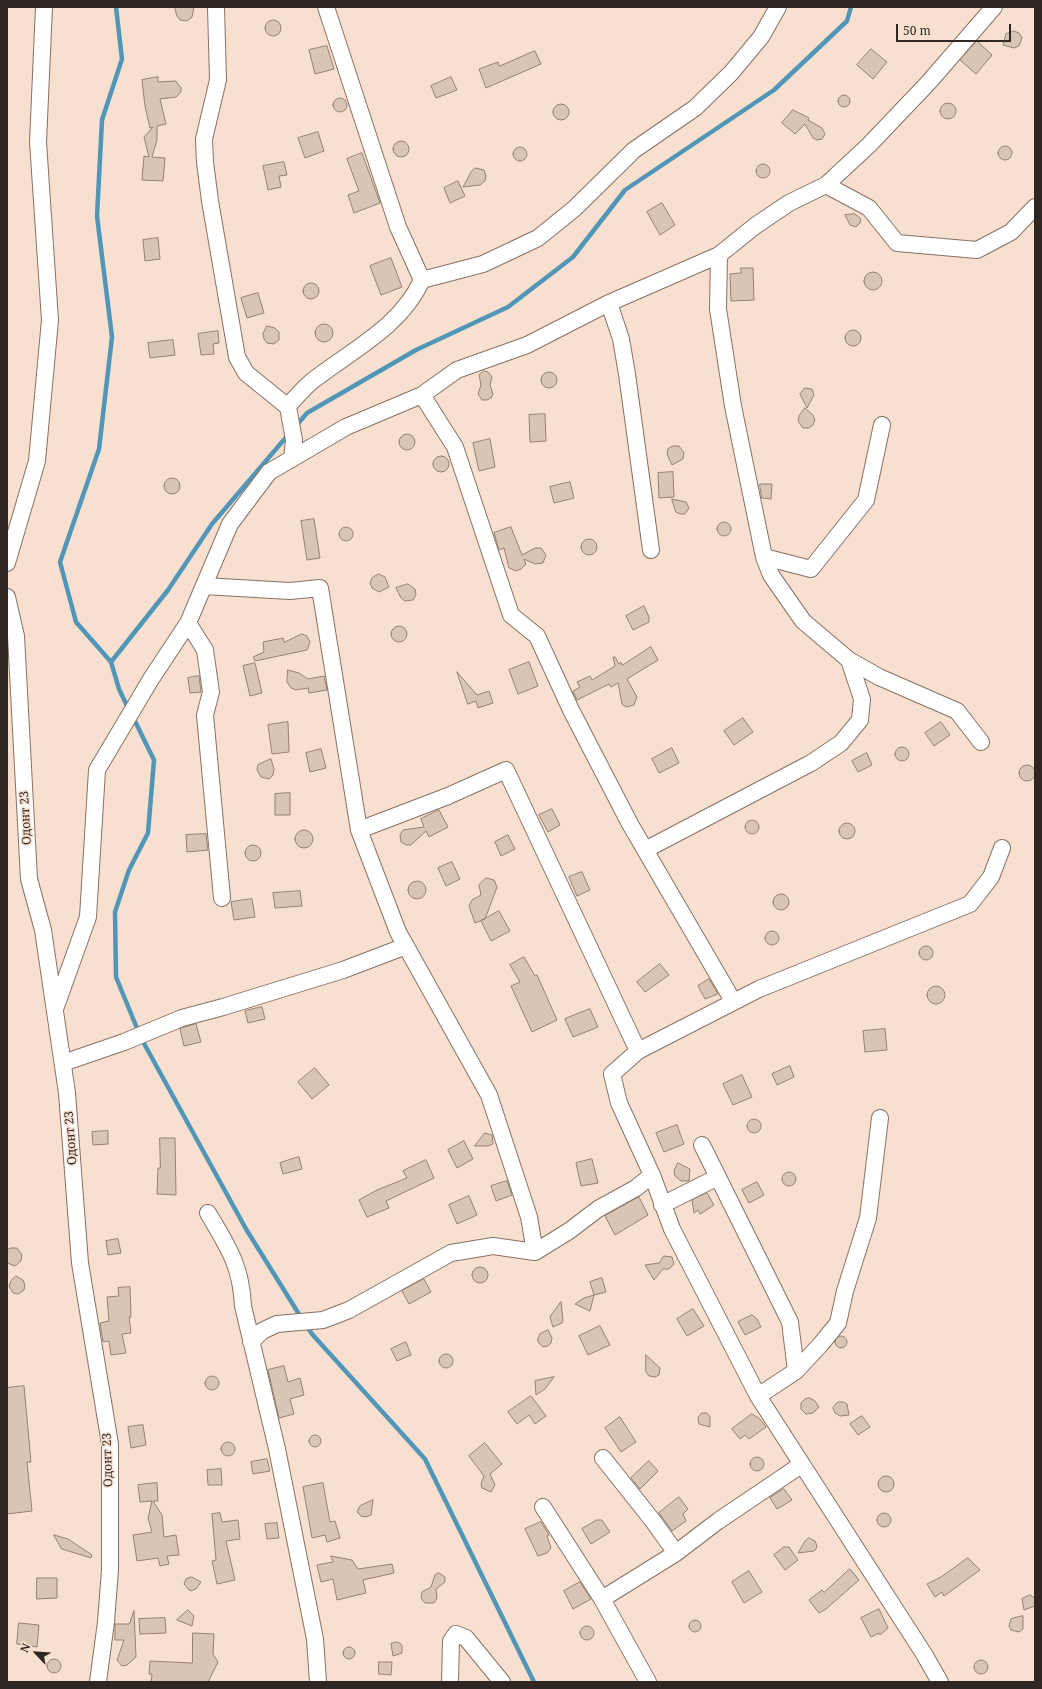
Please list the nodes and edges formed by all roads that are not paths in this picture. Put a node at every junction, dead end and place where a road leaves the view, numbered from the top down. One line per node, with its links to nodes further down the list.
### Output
1 (44, 7): 17 (street)
2 (216, 7): 12 (street)
3 (326, 7): 9 (street)
4 (778, 7): 9 (street)
5 (994, 7): 6 (street)
6 (826, 185): 7 (street); 8 (street)
7 (1035, 207)
8 (719, 255): 10 (street); 16 (street)
9 (422, 280): 12 (street)
10 (609, 303): 11 (street); 15 (street)
11 (422, 395): 14 (street); 25 (street)
12 (288, 406): 14 (street)
13 (882, 425): 16 (street)
14 (292, 459): 18 (street)
15 (651, 550)
16 (764, 556): 21 (street)
17 (7, 563)
18 (204, 586): 20 (street); 23 (street)
19 (7, 597): 29 (street, Одонт 23)
20 (188, 623): 26 (street); 29 (street)
21 (849, 660): 22 (street); 25 (street)
22 (981, 742)
23 (359, 830): 27 (street); 30 (street)
24 (1002, 848): 28 (street)
25 (645, 850): 28 (street)
26 (222, 898)
27 (406, 946): 31 (street); 38 (street)
28 (733, 1001): 30 (street)
29 (55, 1009): 31 (street, Одонт 23)
30 (638, 1051): 34 (street)
31 (63, 1063): 47 (street, Одонт 23)
32 (880, 1118): 40 (street)
33 (702, 1145): 35 (street)
34 (652, 1175): 36 (street); 38 (street)
35 (718, 1177): 36 (street); 40 (street)
36 (662, 1205): 41 (street)
37 (208, 1213): 39 (street)
38 (535, 1252): 39 (street)
39 (251, 1342): 48 (street)
40 (796, 1370): 41 (street)
41 (758, 1396): 43 (street)
42 (603, 1458): 45 (street)
43 (801, 1465): 45 (street); 52 (street)
44 (543, 1507): 46 (street)
45 (676, 1553): 46 (street)
46 (602, 1599): 51 (street)
47 (98, 1682)
48 (318, 1682)
49 (450, 1682): 50 (street)
50 (502, 1682)
51 (648, 1682)
52 (940, 1682)

